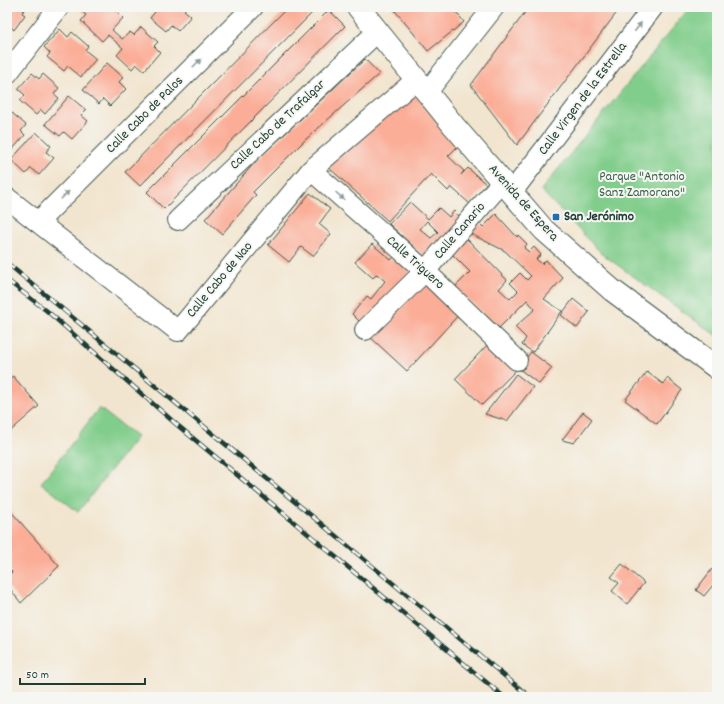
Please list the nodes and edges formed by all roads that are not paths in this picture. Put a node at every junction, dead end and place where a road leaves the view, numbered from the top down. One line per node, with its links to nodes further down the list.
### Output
1 (59, 7): 7 (street)
2 (253, 7): 13 (street, Calle Cabo de Palos, one-way to 2)
3 (358, 7): 6 (street, Avenida de Espera)
4 (494, 7): 8 (street, Calle Cabo de Nao)
5 (653, 7): 10 (street, Calle Virgen de la Estrella, one-way to 5)
6 (378, 31): 8 (street, Avenida de Espera); 12 (street, Calle Cabo de Trafalgar)
7 (7, 74)
8 (422, 85): 9 (street, Calle Cabo de Nao); 10 (street, Avenida de Espera)
9 (311, 170): 13 (street, Calle Cabo de Nao); 14 (street, Calle Triguero, one-way to 14)
10 (507, 187): 14 (street, Calle Canario); 17 (street, Avenida de Espera)
11 (7, 198): 13 (street, Calle Cabo de Nao)
12 (178, 220)
13 (38, 222)
14 (425, 271): 15 (street, Calle Canario); 16 (street, Calle Triguero)
15 (365, 330)
16 (517, 360)
17 (717, 368)

